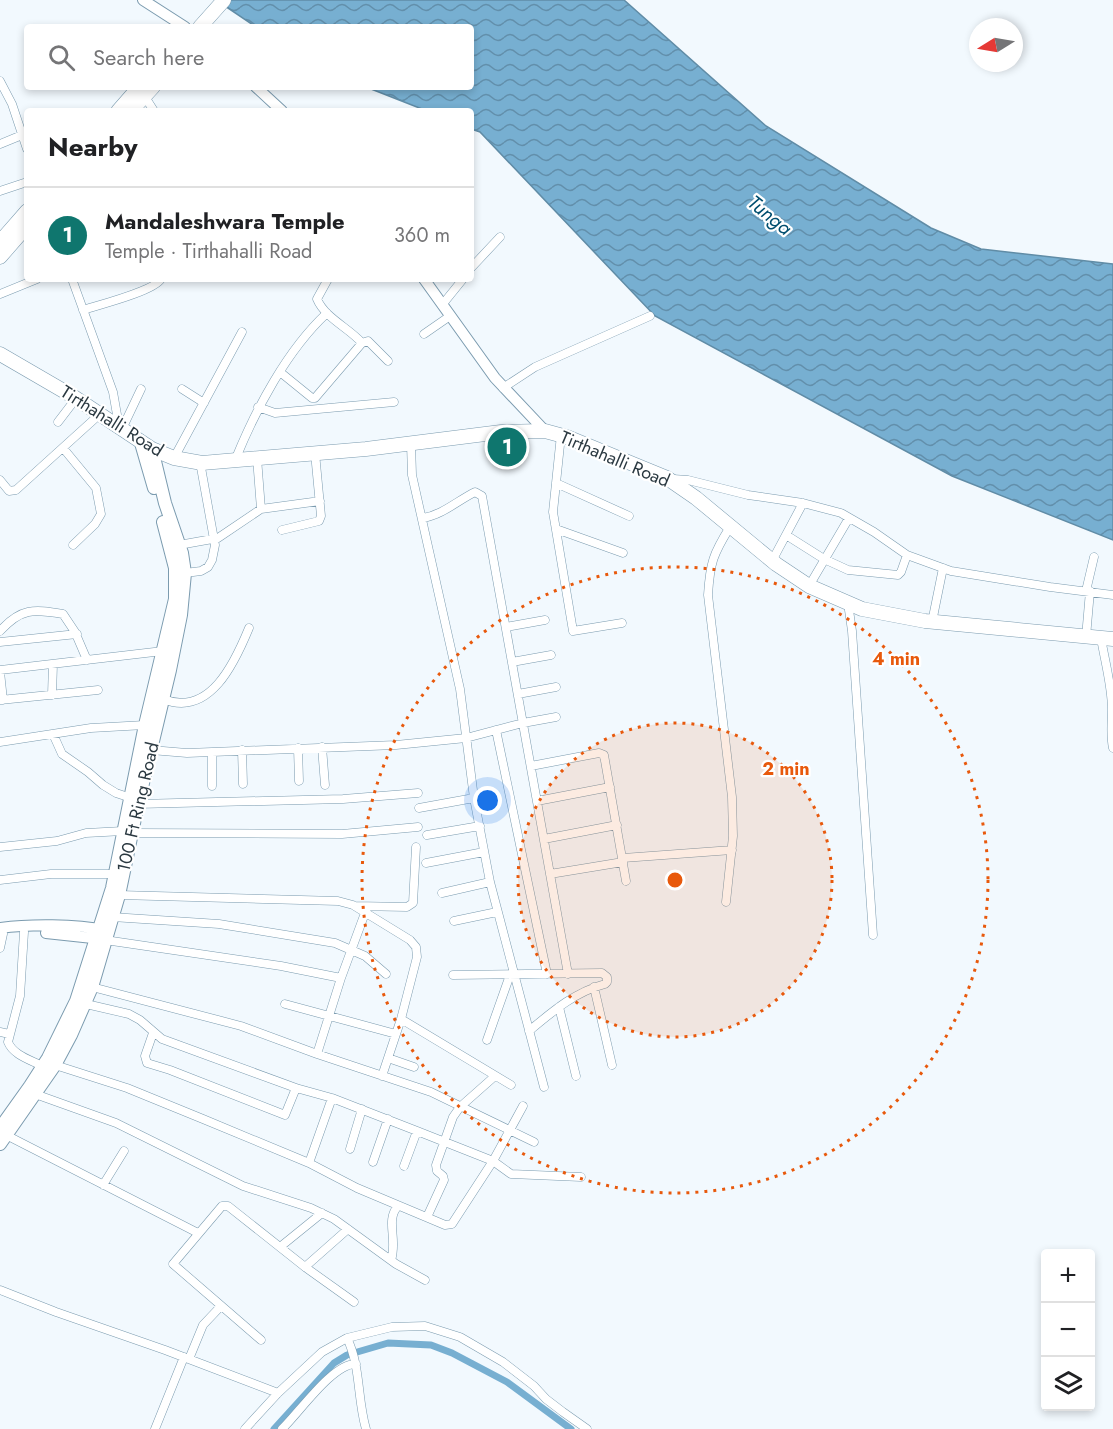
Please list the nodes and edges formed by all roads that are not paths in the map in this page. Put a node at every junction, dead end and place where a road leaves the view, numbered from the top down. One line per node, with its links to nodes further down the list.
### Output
1 (143, 0): 3 (street)
2 (224, 0): 4 (highway)
3 (179, 24)
4 (203, 24)
5 (0, 81): 8 (street)
6 (146, 90): 9 (highway); 10 (highway); 11 (street)
7 (259, 90): 12 (street)
8 (2, 91): 13 (street)
9 (122, 108)
10 (133, 108)
11 (153, 108)
12 (279, 108)
13 (22, 135): 14 (street); 15 (street)
14 (24, 141)
15 (0, 144)
16 (24, 183): 17 (street)
17 (0, 191)
18 (24, 214): 21 (highway)
19 (24, 229): 22 (highway)
20 (500, 237): 23 (street)
21 (0, 242)
22 (0, 257)
23 (474, 265)
24 (30, 282): 30 (street)
25 (73, 282): 32 (street)
26 (160, 282): 32 (street)
27 (326, 282): 33 (street)
28 (426, 282): 31 (street)
29 (461, 282): 31 (street)
30 (0, 294)
31 (442, 305): 34 (street)
32 (83, 310): 51 (street)
33 (327, 313): 38 (street); 41 (street)
34 (450, 316): 37 (street); 42 (street)
35 (650, 316): 42 (street)
36 (242, 332): 47 (street)
37 (424, 334)
38 (362, 343): 40 (street); 41 (street)
39 (0, 354): 45 (highway, Tirthahalli Road)
40 (388, 361)
41 (280, 372): 48 (street)
42 (503, 388): 52 (street)
43 (141, 389): 51 (street)
44 (182, 389): 47 (street)
45 (74, 397): 49 (highway, Tirthahalli Road); 50 (street)
46 (394, 402): 48 (street)
47 (204, 403): 58 (street)
48 (258, 407): 59 (street)
49 (100, 414): 51 (highway, Tirthahalli Road); 56 (street)
50 (58, 422)
51 (120, 428): 55 (highway, Tirthahalli Road)
52 (545, 430): 53 (highway, Tirthahalli Road); 54 (highway, Tirthahalli Road)
53 (561, 435): 62 (highway, Tirthahalli Road); 64 (street)
54 (411, 444): 57 (highway, Tirthahalli Road); 69 (street)
55 (146, 446): 58 (highway, Tirthahalli Road); 77 (main road, 100 Ft Ring Road); 99 (main road, 100 Ft Ring Road)
56 (63, 447): 63 (street); 76 (street)
57 (315, 453): 60 (highway, Tirthahalli Road); 65 (street)
58 (174, 458): 61 (highway, Tirthahalli Road)
59 (236, 458): 60 (highway, Tirthahalli Road); 61 (highway, Tirthahalli Road)
60 (258, 458): 67 (street)
61 (200, 462): 75 (street)
62 (667, 478): 66 (street); 71 (highway, Tirthahalli Road)
63 (0, 480)
64 (556, 483): 68 (street); 72 (street)
65 (320, 501): 67 (street); 73 (street)
66 (803, 503): 70 (street); 74 (street)
67 (261, 509): 75 (street)
68 (629, 516)
69 (423, 518): 92 (street); 116 (street)
70 (849, 518): 79 (street); 81 (street)
71 (730, 527): 82 (highway, Tirthahalli Road); 143 (street)
72 (556, 529): 78 (street); 91 (street)
73 (282, 530)
74 (786, 535): 81 (street); 82 (street)
75 (213, 540): 77 (street); 84 (street)
76 (73, 545)
77 (179, 545): 84 (main road, 100 Ft Ring Road)
78 (623, 553)
79 (907, 555): 81 (street); 83 (street)
80 (1094, 557): 86 (street)
81 (824, 559): 85 (street)
82 (772, 561): 85 (highway, Tirthahalli Road)
83 (944, 568): 86 (street); 90 (street)
84 (185, 573): 109 (main road, 100 Ft Ring Road)
85 (809, 586): 88 (highway, Tirthahalli Road)
86 (1088, 591): 87 (street); 96 (street)
87 (1113, 595)
88 (848, 603): 90 (highway, Tirthahalli Road); 163 (street)
89 (545, 620): 92 (street)
90 (932, 622): 96 (highway, Tirthahalli Road)
91 (621, 623)
92 (506, 627): 102 (street)
93 (249, 628): 109 (street)
94 (0, 631): 95 (street)
95 (76, 634): 98 (street); 101 (street)
96 (1086, 637): 97 (highway, Tirthahalli Road)
97 (1107, 639): 120 (street)
98 (0, 642)
99 (164, 651): 101 (street); 113 (main road, 100 Ft Ring Road)
100 (551, 655): 102 (street)
101 (87, 660): 103 (street)
102 (512, 662): 108 (street)
103 (53, 664): 104 (street); 107 (street)
104 (0, 671): 110 (street)
105 (556, 687): 108 (street)
106 (98, 690): 107 (street)
107 (52, 694): 110 (street)
108 (518, 694): 112 (street)
109 (163, 699): 121 (main road, 100 Ft Ring Road)
110 (2, 700)
111 (556, 717): 112 (street)
112 (523, 723): 114 (street); 124 (street)
113 (145, 725): 115 (street); 132 (main road, 100 Ft Ring Road)
114 (496, 730): 116 (street); 167 (street)
115 (53, 734): 117 (street); 132 (street)
116 (466, 738): 118 (street); 131 (street)
117 (0, 742)
118 (322, 747): 119 (street); 127 (street)
119 (298, 748): 122 (street); 125 (street)
120 (1113, 748)
121 (150, 750): 123 (street); 132 (main road, 100 Ft Ring Road)
122 (242, 750): 123 (street); 126 (street)
123 (212, 752): 128 (street)
124 (531, 766): 129 (street); 133 (street)
125 (299, 781)
126 (243, 784)
127 (325, 785)
128 (212, 786)
129 (610, 787): 133 (street); 135 (street)
130 (418, 793): 132 (street)
131 (474, 798): 134 (street); 136 (street)
132 (134, 801): 138 (main road, 100 Ft Ring Road)
133 (537, 801): 140 (street)
134 (419, 808)
135 (617, 825): 140 (street); 145 (street)
136 (480, 826): 139 (street); 144 (street)
137 (418, 827): 138 (street)
138 (128, 832): 141 (street); 147 (main road, 100 Ft Ring Road); 153 (main road, 100 Ft Ring Road)
139 (427, 835)
140 (544, 839): 148 (street)
141 (0, 847)
142 (416, 847): 155 (street)
143 (732, 850): 145 (street); 154 (street)
144 (484, 852): 146 (street); 151 (street)
145 (623, 860): 148 (street); 150 (street)
146 (426, 863)
147 (114, 874): 149 (street); 162 (main road, 100 Ft Ring Road)
148 (550, 874): 168 (street)
149 (1, 877)
150 (626, 881)
151 (490, 882): 152 (street); 156 (street)
152 (442, 893)
153 (119, 895): 155 (street); 158 (main road, 100 Ft Ring Road)
154 (726, 902)
155 (355, 906): 157 (street)
156 (497, 912): 159 (street); 170 (street)
157 (365, 913): 165 (street); 178 (street)
158 (112, 916): 162 (main road, 100 Ft Ring Road); 165 (street)
159 (454, 921)
160 (1, 932): 161 (street); 162 (street); 164 (street)
161 (24, 932): 162 (street); 182 (street)
162 (102, 935): 171 (street); 172 (main road, 100 Ft Ring Road); 188 (main road, 100 Ft Ring Road)
163 (873, 935)
164 (0, 948)
165 (351, 949): 166 (street); 171 (street)
166 (386, 974)
167 (547, 974): 168 (street); 170 (street)
168 (568, 974): 173 (street)
169 (453, 975): 170 (street)
170 (512, 975): 179 (street); 184 (street)
171 (341, 978): 177 (street)
172 (92, 987): 174 (main road, 100 Ft Ring Road); 185 (street)
173 (594, 987): 176 (street); 187 (street)
174 (86, 1004): 181 (street); 188 (main road, 100 Ft Ring Road)
175 (285, 1004): 177 (street)
176 (559, 1007): 179 (street); 192 (street)
177 (329, 1015): 183 (street); 185 (street)
178 (401, 1019): 183 (street); 191 (street)
179 (529, 1031): 194 (street)
180 (0, 1032): 182 (street)
181 (153, 1033): 195 (street); 195 (street)
182 (9, 1034): 188 (street)
183 (396, 1034): 186 (street)
184 (487, 1041)
185 (317, 1054): 190 (street)
186 (388, 1058): 189 (street); 190 (street)
187 (612, 1065)
188 (49, 1066): 196 (main road, 100 Ft Ring Road); 204 (main road, 100 Ft Ring Road); 211 (street)
189 (414, 1067)
190 (382, 1076): 199 (street)
191 (495, 1076): 193 (street); 199 (street)
192 (576, 1076)
193 (511, 1084)
194 (544, 1087)
195 (296, 1088): 197 (street)
196 (35, 1094): 204 (main road, 100 Ft Ring Road); 216 (street)
197 (332, 1098): 200 (street); 211 (street)
198 (523, 1106): 202 (street)
199 (460, 1107): 202 (street); 205 (street)
200 (362, 1109): 201 (street); 207 (street)
201 (388, 1119): 203 (street); 210 (street)
202 (510, 1130): 206 (street); 209 (street)
203 (417, 1131): 205 (street); 212 (street)
204 (2, 1135): 214 (street)
205 (446, 1142): 209 (street); 217 (street)
206 (534, 1142)
207 (350, 1149)
208 (124, 1151): 214 (street)
209 (493, 1161): 213 (street); 217 (street)
210 (373, 1162)
211 (309, 1163): 215 (street)
212 (404, 1166)
213 (581, 1177)
214 (103, 1185): 219 (street)
215 (398, 1206): 217 (street); 221 (street)
216 (322, 1213): 218 (street); 220 (street)
217 (427, 1217)
218 (348, 1229): 221 (street); 222 (street)
219 (198, 1233): 220 (street); 226 (street)
220 (280, 1247): 222 (street)
221 (391, 1260): 223 (street)
222 (305, 1267): 225 (street)
223 (424, 1280)
224 (0, 1290): 229 (street)
225 (354, 1302)
226 (221, 1306): 227 (street); 229 (street)
227 (261, 1340)
228 (348, 1340): 230 (street); 231 (street); 236 (street)
229 (186, 1358): 231 (street); 232 (street)
230 (356, 1362): 234 (street); 235 (street)
231 (278, 1393): 233 (street)
232 (155, 1429)
233 (245, 1429)
234 (282, 1429)
235 (366, 1429)
236 (587, 1429)

